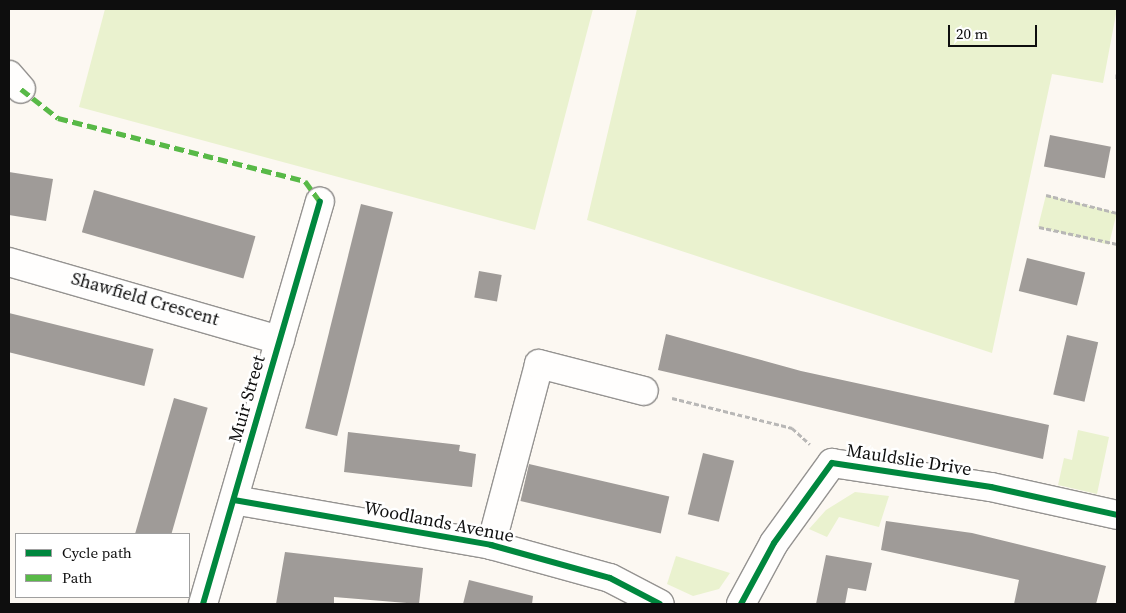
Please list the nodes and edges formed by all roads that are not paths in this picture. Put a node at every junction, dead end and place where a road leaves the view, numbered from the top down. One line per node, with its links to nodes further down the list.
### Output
1 (320, 202): 3 (street, Muir Street)
2 (9, 262): 3 (street, Shawfield Crescent)
3 (280, 340): 5 (street, Muir Street)
4 (644, 391): 7 (street)
5 (234, 500): 7 (street, Woodlands Avenue); 8 (street, Muir Street)
6 (1117, 515): 10 (street, Mauldslie Drive)
7 (491, 545): 9 (street, Woodlands Avenue)
8 (203, 604)
9 (660, 604)
10 (742, 604)

